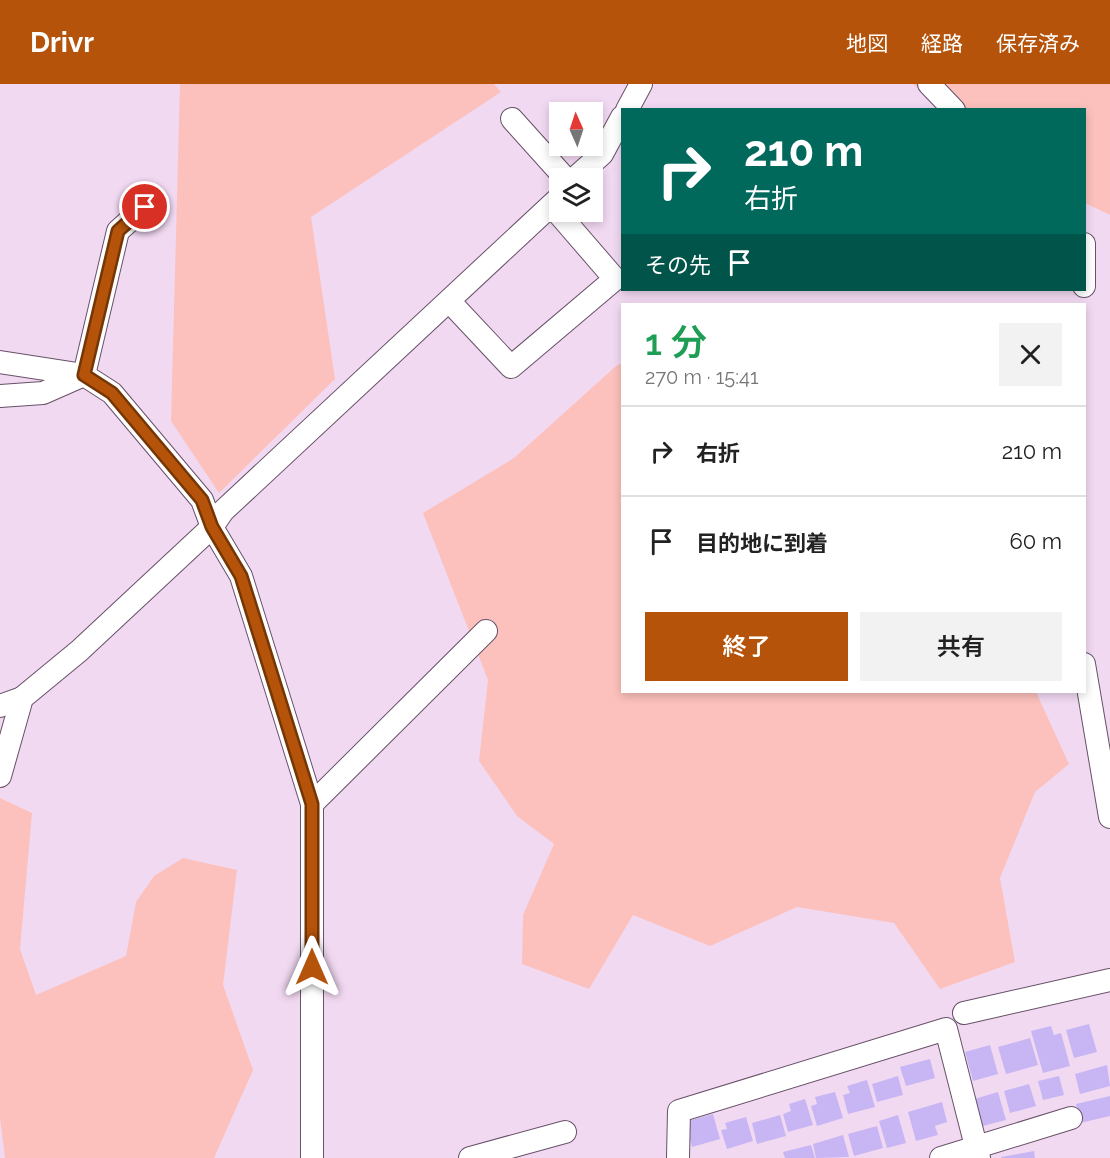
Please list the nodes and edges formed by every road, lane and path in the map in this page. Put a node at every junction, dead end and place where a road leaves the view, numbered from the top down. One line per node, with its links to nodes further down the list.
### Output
1 (641, 84): 3 (street)
2 (929, 84): 4 (street)
3 (628, 108)
4 (952, 108)
5 (512, 119): 7 (street)
6 (621, 119): 8 (street)
7 (556, 168)
8 (586, 168)
9 (145, 207): 14 (street)
10 (549, 208): 12 (street)
11 (572, 222): 12 (street)
12 (450, 302): 16 (street)
13 (0, 362): 14 (street)
14 (84, 375): 15 (street); 16 (street)
15 (0, 396)
16 (212, 527): 19 (street); 22 (street)
17 (486, 630): 22 (street)
18 (1086, 676): 23 (street)
19 (22, 698): 20 (street); 21 (street)
20 (0, 706)
21 (0, 776)
22 (312, 804): 29 (street)
23 (1110, 817)
24 (1110, 980): 25 (street)
25 (964, 1013)
26 (1071, 1118): 28 (street)
27 (565, 1132): 30 (street)
28 (978, 1153): 31 (street); 32 (street)
29 (312, 1158)
30 (470, 1158)
31 (678, 1158)
32 (941, 1158)

